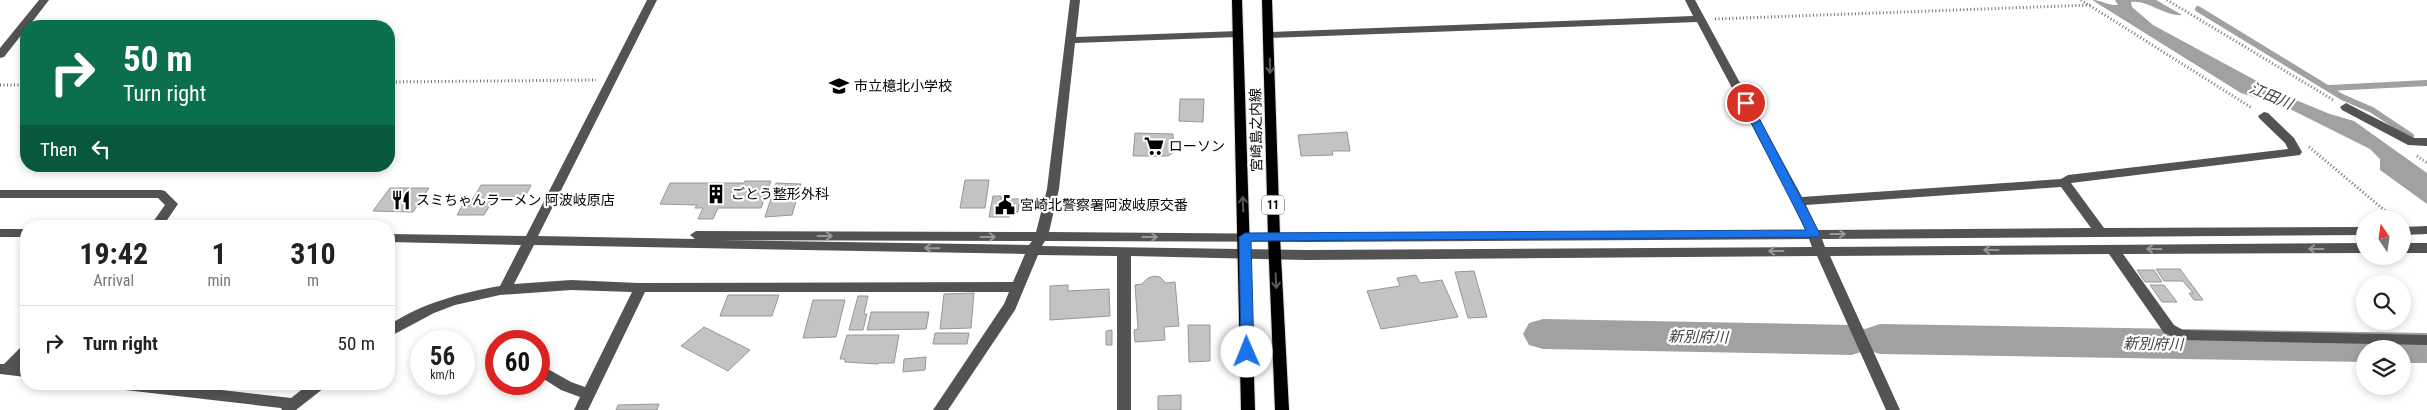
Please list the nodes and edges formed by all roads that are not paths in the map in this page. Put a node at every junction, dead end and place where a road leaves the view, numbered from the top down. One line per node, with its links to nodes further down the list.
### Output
1 (44, 0): 8 (street)
2 (652, 0): 32 (street)
3 (1075, 0): 12 (street)
4 (1237, 0): 10 (main road, 宮崎島之内線 / 11)
5 (1267, 0): 11 (main road, 宮崎島之内線 / 11)
6 (1690, 0): 7 (street)
7 (1701, 19): 11 (street); 19 (street)
8 (28, 20)
9 (20, 30): 13 (street)
10 (1238, 34): 12 (street); 29 (main road, 宮崎島之内線 / 11, one-way to 10)
11 (1269, 34): 30 (main road, 宮崎島之内線 / 11, one-way to 30)
12 (1069, 40): 28 (street)
13 (0, 55)
14 (2346, 107): 16 (street)
15 (2264, 116): 17 (street)
16 (2427, 142)
17 (2064, 183): 19 (street); 26 (street)
18 (0, 194): 20 (street)
19 (1798, 201): 27 (street)
20 (160, 220)
21 (2427, 230): 23 (street)
22 (2356, 231): 26 (street)
23 (2411, 231)
24 (0, 232): 25 (street)
25 (20, 233)
26 (2101, 233): 27 (street, one-way to 26)
27 (1814, 234): 30 (street); 39 (street)
28 (1041, 237): 29 (street, one-way to 29); 32 (street, one-way to 28); 36 (street)
29 (1245, 237): 30 (street); 40 (main road, 宮崎島之内線 / 11)
30 (1274, 237): 41 (main road, 宮崎島之内線 / 11)
31 (395, 238): 32 (street)
32 (532, 239): 36 (street, one-way to 32); 44 (street)
33 (2356, 248): 37 (street, one-way to 37)
34 (2411, 248): 35 (street)
35 (2427, 248)
36 (1033, 250): 38 (street); 42 (street)
37 (2112, 250): 39 (street, one-way to 39); 46 (street)
38 (1124, 251): 40 (street); 57 (street)
39 (1821, 251): 41 (street, one-way to 41); 60 (street)
40 (1245, 253): 41 (street); 58 (main road, 宮崎島之内線 / 11)
41 (1275, 254): 59 (main road, 宮崎島之内線 / 11, one-way to 59)
42 (1020, 287): 43 (street); 56 (street)
43 (640, 289): 44 (street); 53 (street)
44 (504, 291): 45 (street)
45 (395, 328)
46 (2427, 340)
47 (20, 357): 48 (street)
48 (4, 370): 49 (street)
49 (20, 371)
50 (550, 376): 53 (street)
51 (168, 390): 54 (street)
52 (312, 390): 54 (street)
53 (588, 394): 55 (street)
54 (289, 407)
55 (581, 410)
56 (940, 410)
57 (1124, 410)
58 (1248, 410)
59 (1282, 410)
60 (1894, 410)

